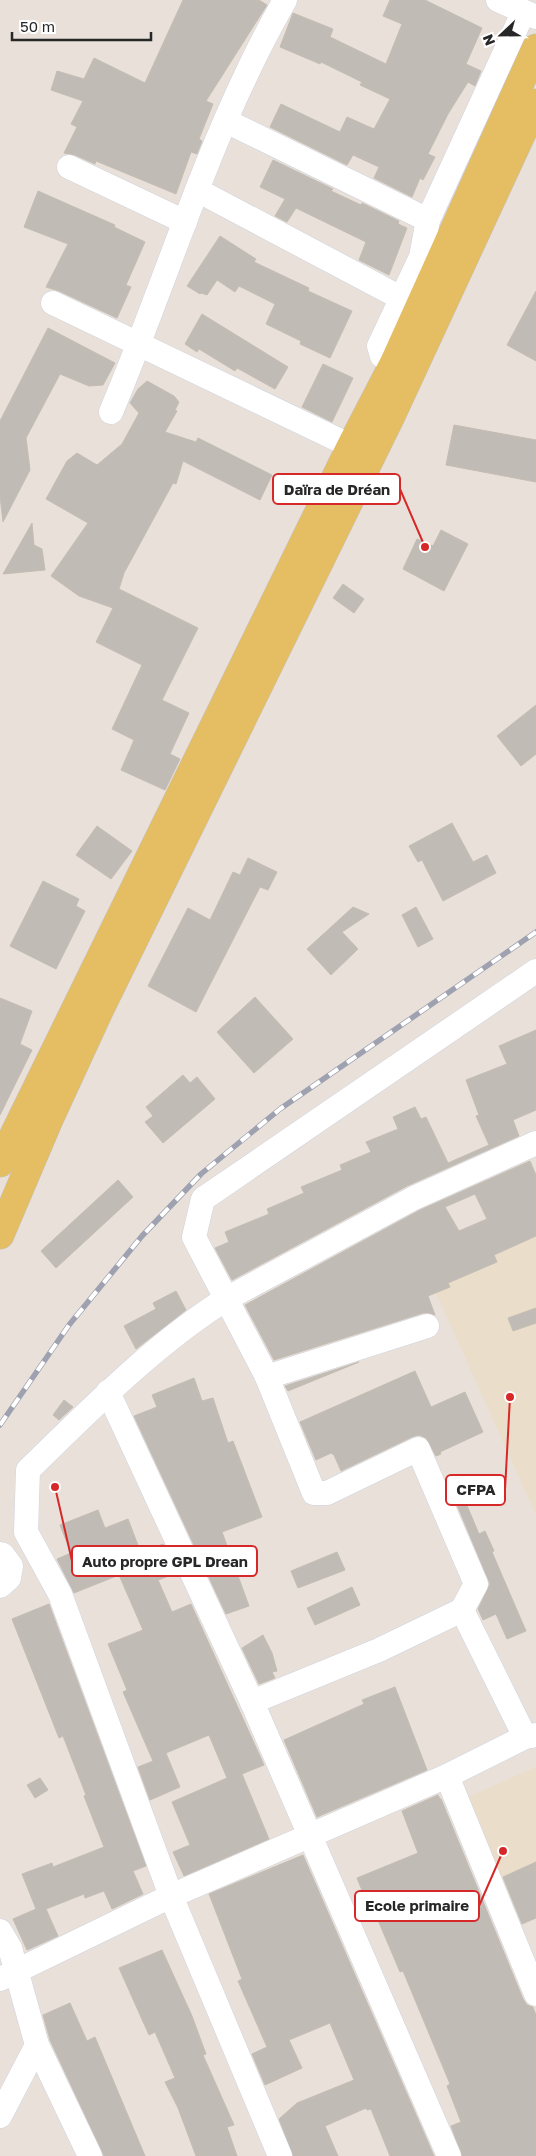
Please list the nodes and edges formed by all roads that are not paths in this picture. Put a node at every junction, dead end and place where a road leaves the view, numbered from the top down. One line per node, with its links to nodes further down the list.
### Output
1 (285, 0): 6 (street)
2 (498, 0): 3 (street)
3 (530, 15): 9 (street)
4 (536, 48): 14 (main road)
5 (536, 103): 20 (main road)
6 (226, 121): 8 (street); 9 (street)
7 (69, 167): 10 (street)
8 (197, 190): 10 (street); 11 (street)
9 (428, 220): 11 (street)
10 (185, 222): 13 (street)
11 (402, 298): 14 (street)
12 (53, 303): 13 (street)
13 (139, 345): 15 (street); 16 (street)
14 (394, 363): 16 (main road)
15 (111, 412)
16 (351, 446): 19 (main road)
17 (536, 971): 21 (street)
18 (536, 1143): 21 (street)
19 (0, 1163)
20 (0, 1235)
21 (226, 1299): 23 (street); 24 (street)
22 (426, 1326): 23 (street)
23 (267, 1377): 27 (street)
24 (108, 1392): 25 (street); 28 (street)
25 (37, 1552): 26 (street); 32 (street)
26 (4, 1569)
27 (462, 1610): 28 (street); 29 (street)
28 (252, 1702): 31 (street)
29 (530, 1736): 30 (street)
30 (447, 1776): 31 (street); 35 (street)
31 (311, 1836): 32 (street); 40 (street)
32 (171, 1896): 34 (street); 39 (street)
33 (0, 1931): 34 (street)
34 (8, 1975): 36 (street)
35 (536, 1994)
36 (37, 2045): 37 (street); 38 (street)
37 (0, 2116)
38 (90, 2156)
39 (280, 2156)
40 (449, 2156)

